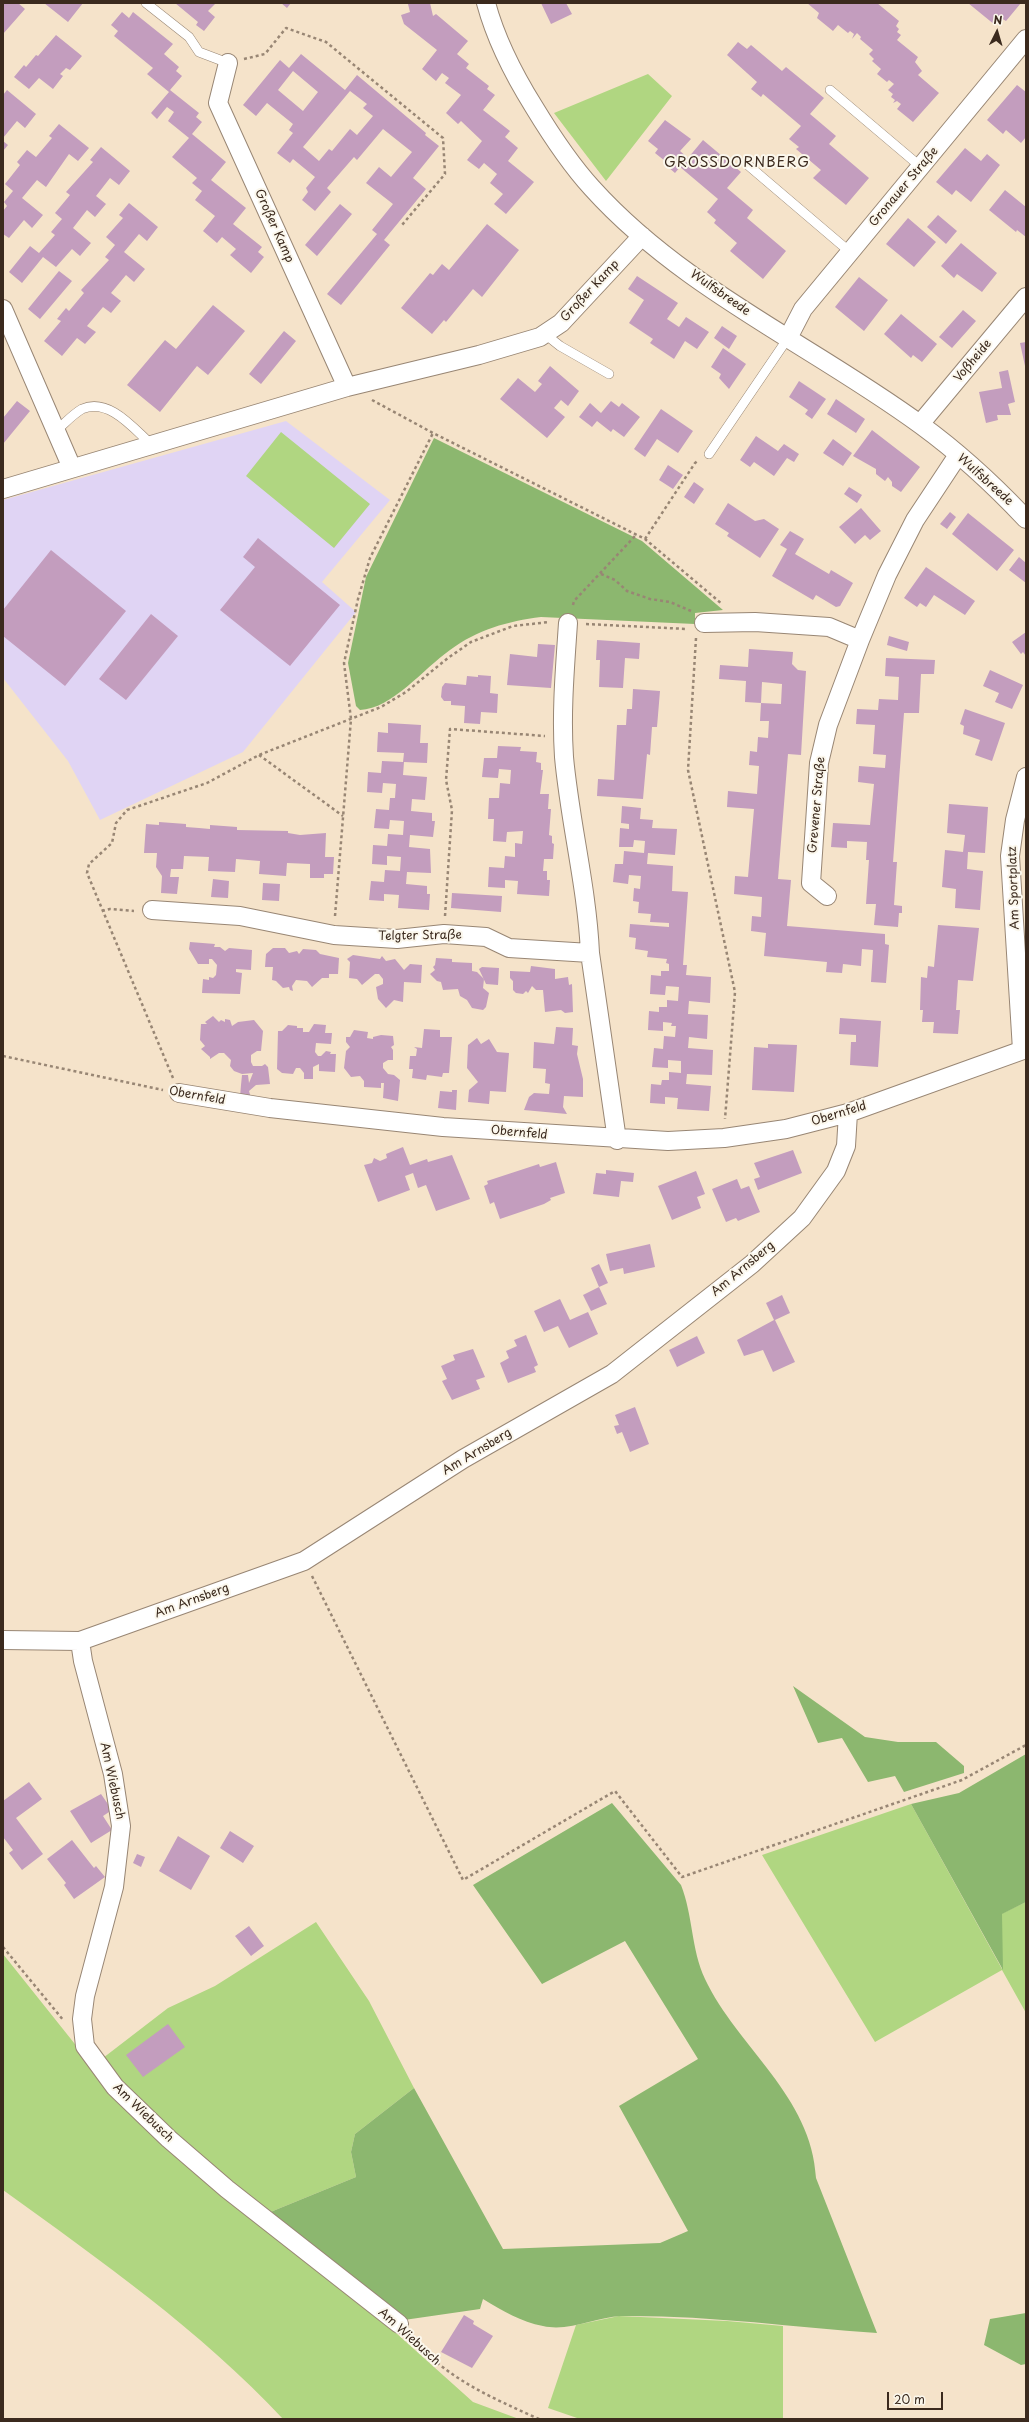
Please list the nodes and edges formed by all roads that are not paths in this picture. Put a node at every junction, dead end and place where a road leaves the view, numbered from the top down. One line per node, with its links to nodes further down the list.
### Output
1 (146, 3): 4 (lane)
2 (486, 3): 8 (street, Wulfsbreede)
3 (1026, 39): 7 (street, Gronauer Straße)
4 (228, 63): 15 (street, Großer Kamp)
5 (830, 90): 7 (lane)
6 (749, 166): 9 (lane)
7 (920, 166): 9 (street, Gronauer Straße)
8 (642, 236): 12 (street, Großer Kamp); 13 (street, Wulfsbreede)
9 (850, 252): 13 (street, Gronauer Straße)
10 (1026, 297): 16 (street, Voßheide)
11 (3, 308): 17 (street)
12 (545, 334): 14 (lane); 15 (street, Großer Kamp)
13 (788, 338): 16 (street, Wulfsbreede); 19 (lane)
14 (609, 374)
15 (347, 387): 18 (street, Großer Kamp)
16 (920, 424): 20 (street, Wulfsbreede)
17 (56, 431): 18 (lane); 21 (street)
18 (152, 445): 21 (street, Großer Kamp)
19 (709, 454)
20 (958, 455): 23 (street, Wulfsbreede); 26 (street, Grevener Straße)
21 (72, 468): 22 (street, Großer Kamp)
22 (3, 489)
23 (1026, 519)
24 (568, 623): 30 (street)
25 (700, 626): 26 (street)
26 (860, 640): 28 (street, Grevener Straße)
27 (1026, 777): 31 (street, Am Sportplatz)
28 (827, 896)
29 (152, 910): 30 (street, Telgter Straße)
30 (590, 953): 34 (street)
31 (1024, 1049): 33 (street, Obernfeld)
32 (179, 1093): 34 (street, Obernfeld)
33 (848, 1113): 34 (street, Obernfeld); 36 (street, Am Arnsberg)
34 (617, 1140)
35 (3, 1640): 36 (street, Am Arnsberg)
36 (80, 1641): 37 (street, Am Wiebusch)
37 (399, 2324)

